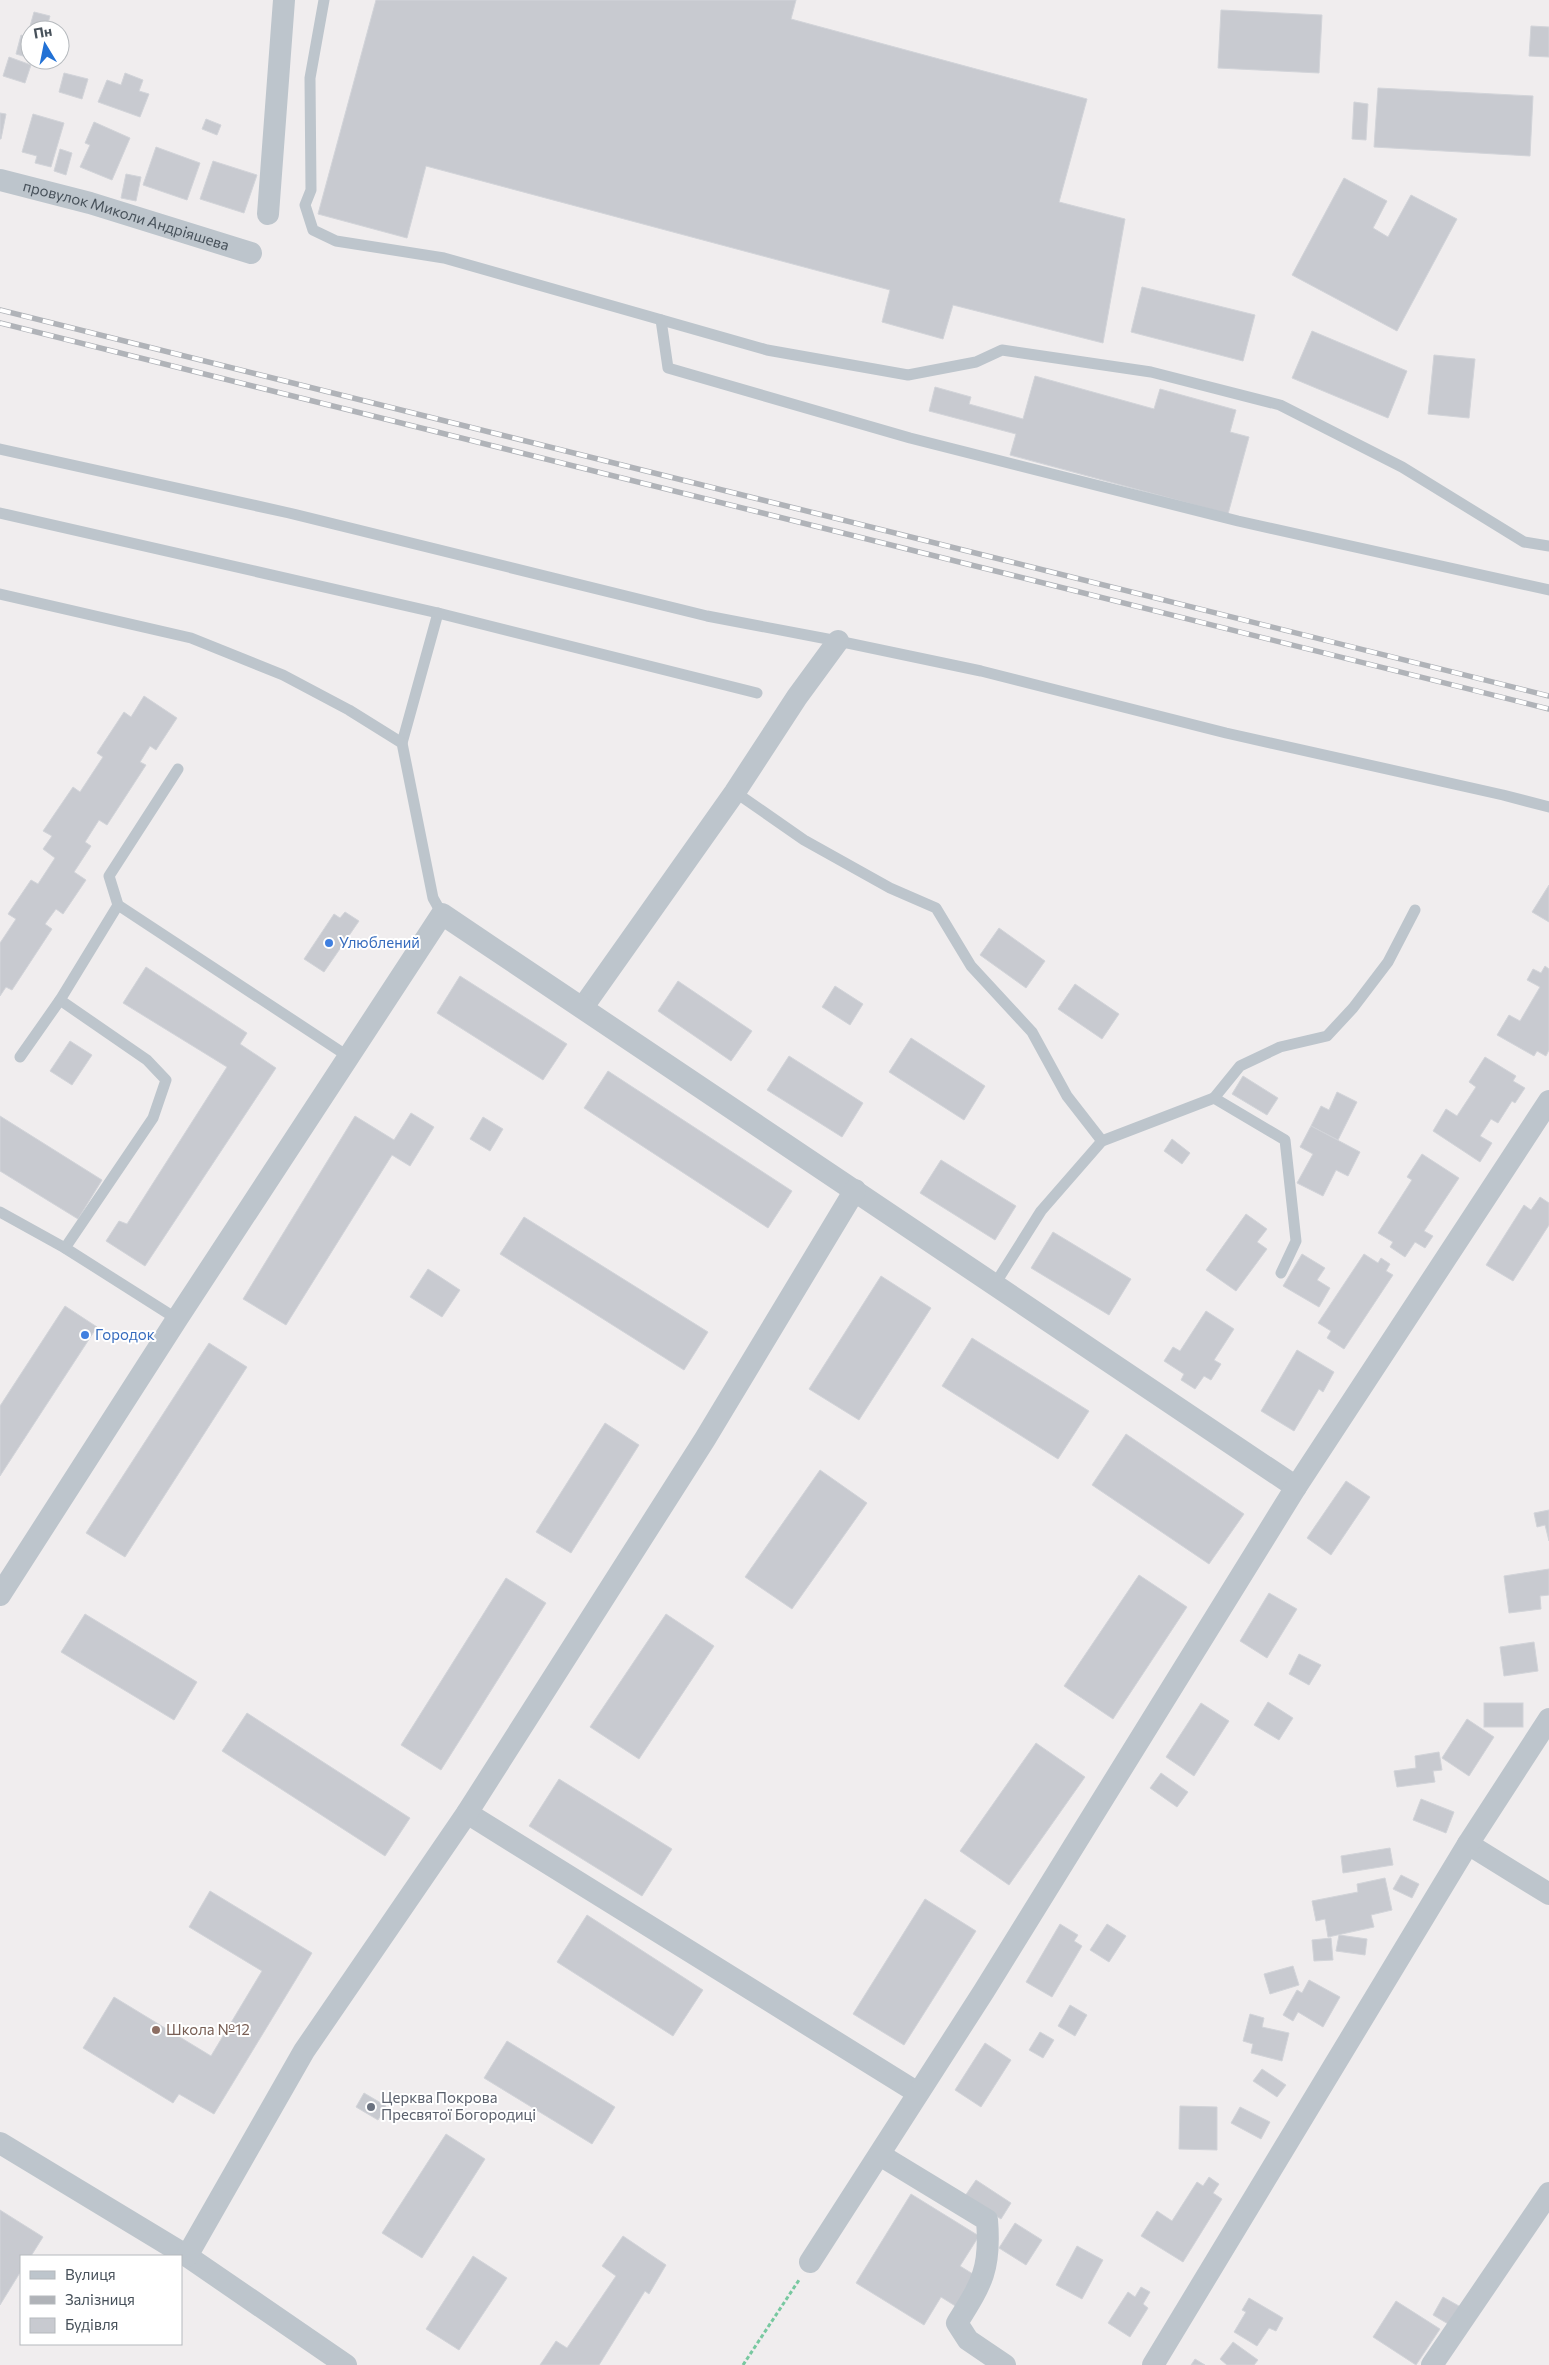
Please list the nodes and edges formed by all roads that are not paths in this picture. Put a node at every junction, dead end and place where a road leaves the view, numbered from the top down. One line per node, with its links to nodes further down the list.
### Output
1 (284, 0): 4 (street)
2 (324, 0): 6 (lane)
3 (0, 180): 5 (street, провулок Миколи Андріяшева)
4 (268, 214)
5 (251, 253)
6 (660, 320): 9 (lane); 10 (lane)
7 (0, 449): 13 (lane)
8 (0, 513): 12 (lane)
9 (1549, 546)
10 (1549, 590)
11 (0, 594): 15 (lane)
12 (438, 612): 14 (lane); 15 (lane)
13 (838, 640): 17 (street); 18 (lane)
14 (757, 693)
15 (402, 744): 21 (lane)
16 (178, 769): 19 (lane)
17 (735, 792): 23 (street); 28 (lane)
18 (1549, 807)
19 (118, 905): 22 (lane); 25 (lane)
20 (1415, 910): 26 (lane)
21 (442, 914): 23 (street); 25 (street)
22 (60, 1000): 24 (lane); 31 (lane)
23 (582, 1007): 29 (street)
24 (20, 1057)
25 (349, 1058): 34 (street)
26 (1214, 1098): 28 (lane); 32 (lane)
27 (1549, 1101): 35 (street)
28 (1102, 1141): 33 (lane)
29 (855, 1190): 33 (street); 38 (street)
30 (0, 1212): 31 (lane)
31 (65, 1248): 34 (lane)
32 (1281, 1273)
33 (995, 1284): 35 (street)
34 (177, 1319): 36 (street)
35 (1296, 1487): 41 (street)
36 (0, 1595)
37 (1549, 1719): 39 (street)
38 (466, 1813): 41 (street); 45 (street)
39 (1468, 1844): 40 (street); 49 (street)
40 (1549, 1894)
41 (918, 2093): 43 (street)
42 (0, 2143): 45 (street)
43 (880, 2155): 46 (street); 48 (street)
44 (1549, 2192): 50 (street)
45 (187, 2256): 47 (street)
46 (810, 2262)
47 (346, 2365)
48 (1005, 2365)
49 (1153, 2365)
50 (1432, 2365)

